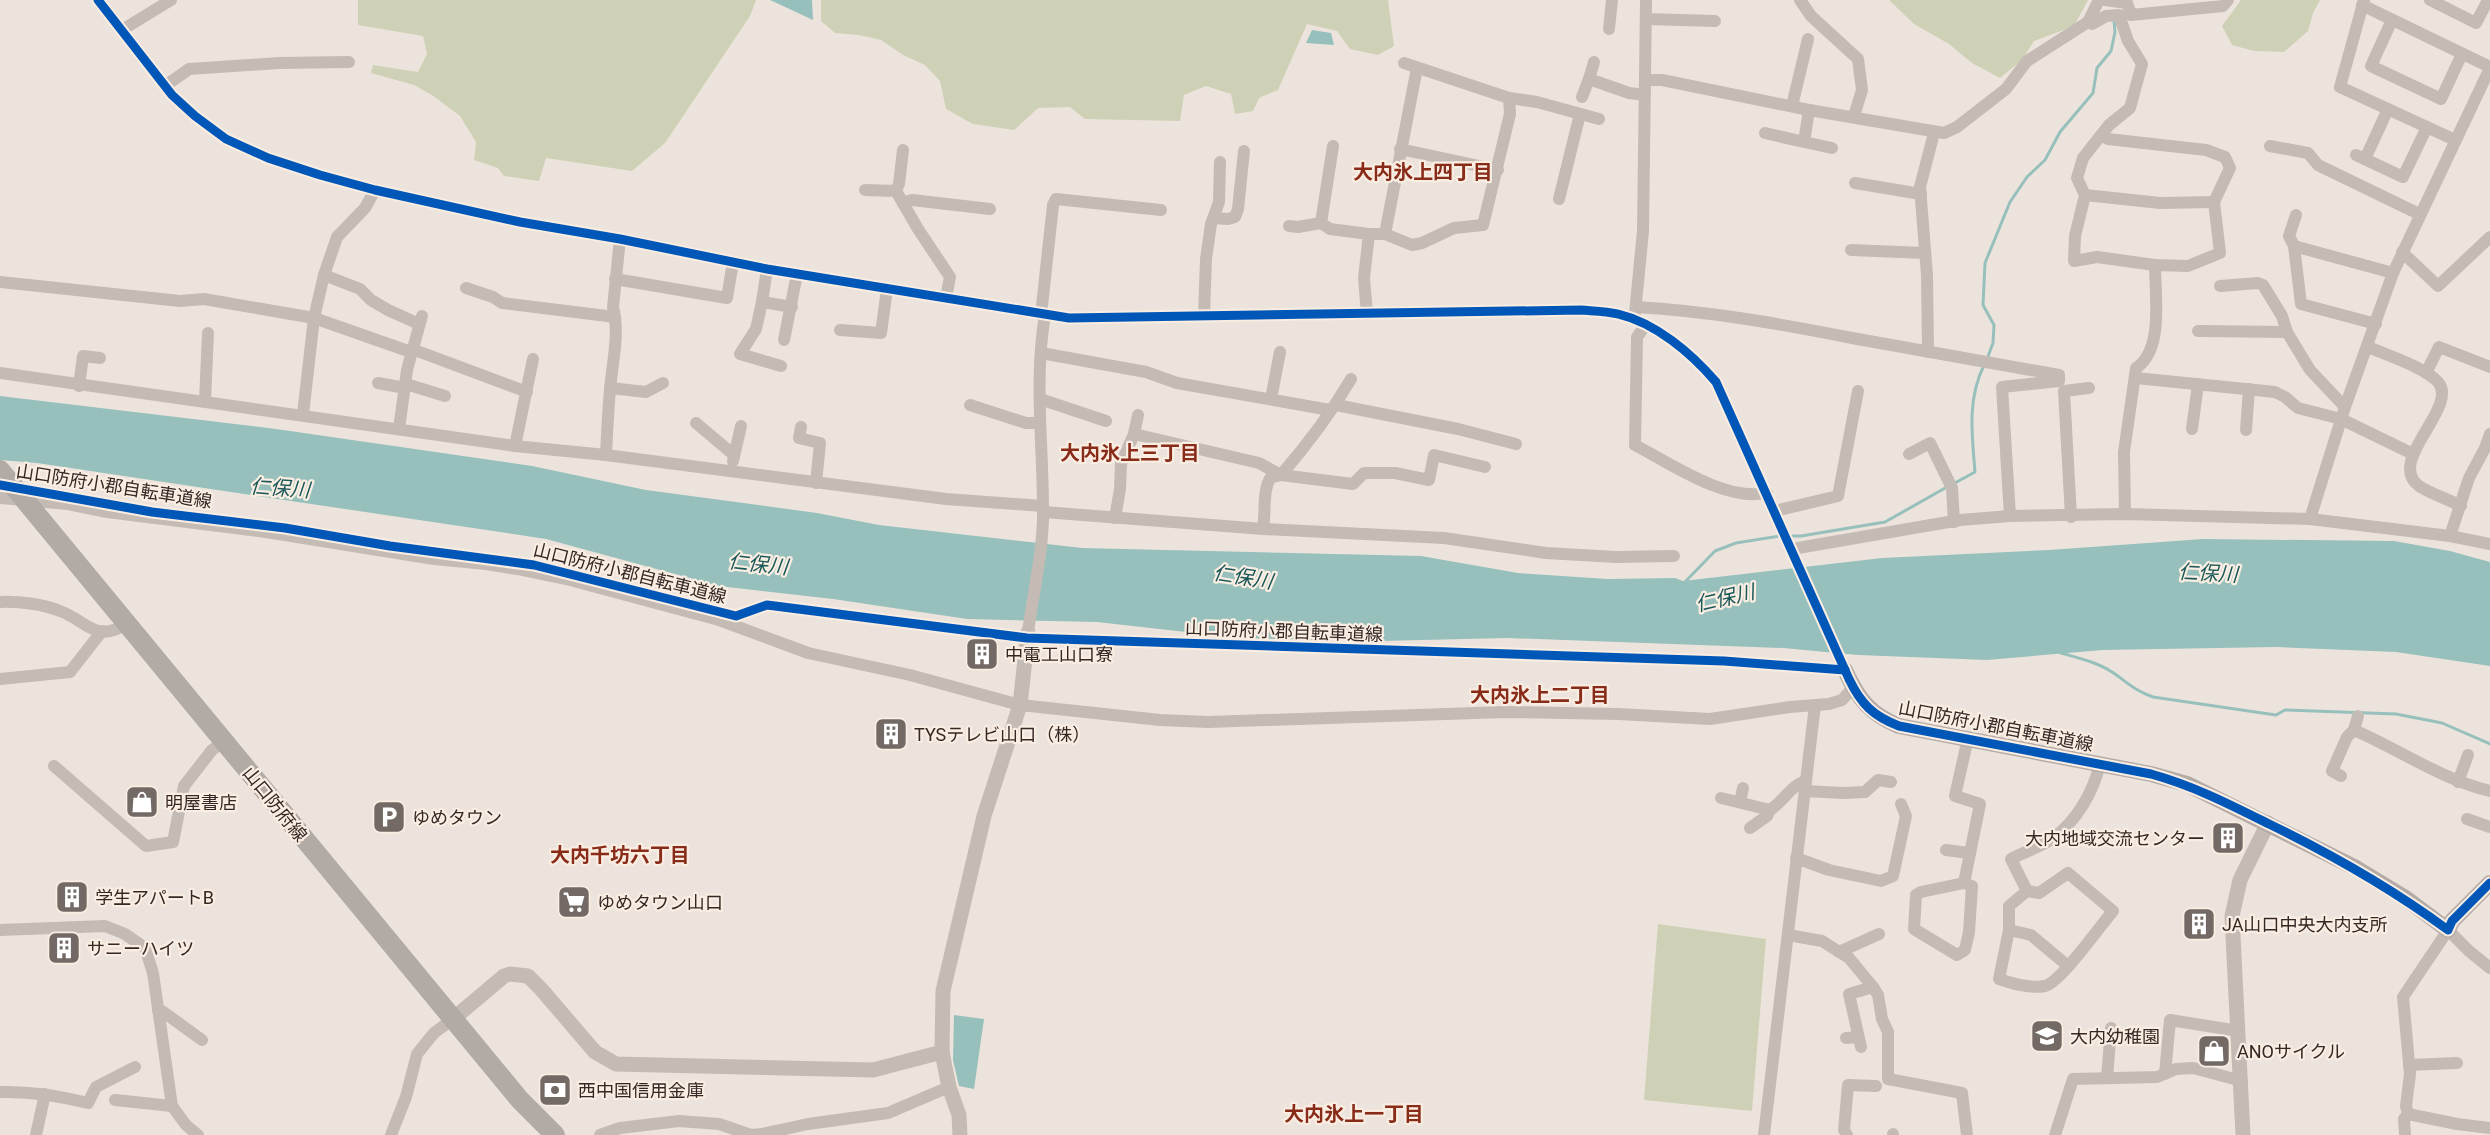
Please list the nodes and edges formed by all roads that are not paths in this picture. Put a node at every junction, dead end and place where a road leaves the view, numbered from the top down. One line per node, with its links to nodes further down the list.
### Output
1 (98, 0): 17 (street)
2 (171, 0): 17 (street)
3 (1612, 0): 16 (street)
4 (1646, 0): 12 (street)
5 (1800, 0): 35 (street)
6 (2099, 0): 15 (street)
7 (2105, 0): 8 (street)
8 (2228, 0)
9 (2430, 0): 10 (street)
10 (2488, 0)
11 (2363, 3): 13 (street); 32 (street)
12 (1646, 19): 14 (street); 26 (street)
13 (2392, 20): 19 (street); 19 (street)
14 (1715, 21)
15 (2088, 22): 38 (street); 40 (street)
16 (1609, 29)
17 (122, 30): 27 (street)
18 (1808, 39): 31 (street)
19 (2462, 54): 24 (street)
20 (349, 62): 27 (street)
21 (1594, 62): 25 (street)
22 (1404, 63): 23 (street)
23 (1417, 68): 30 (street); 46 (street)
24 (2490, 68): 41 (street)
25 (1589, 79): 28 (street); 29 (street)
26 (1645, 80): 28 (street); 31 (street)
27 (165, 86): 52 (street)
28 (1645, 95): 89 (street)
29 (1582, 97)
30 (1509, 98): 34 (street); 50 (street)
31 (1792, 106): 33 (street)
32 (2388, 109): 37 (street); 37 (street)
33 (1809, 110): 35 (street); 42 (street)
34 (1580, 114): 36 (street); 57 (street)
35 (1854, 116): 38 (street)
36 (1599, 119)
37 (2427, 127): 41 (street)
38 (1934, 132): 55 (street)
39 (1766, 133): 42 (street)
40 (2101, 135): 56 (street); 58 (street)
41 (2455, 140): 63 (street)
42 (1804, 142): 45 (street)
43 (1333, 146): 65 (street)
44 (2270, 146): 63 (street)
45 (1832, 148)
46 (1400, 149): 50 (street); 68 (street)
47 (903, 150): 54 (street)
48 (1244, 151): 64 (street)
49 (1220, 162): 64 (street)
50 (1498, 170): 68 (street)
51 (1855, 183): 55 (street)
52 (375, 190): 70 (street); 80 (street)
53 (865, 190): 54 (street)
54 (896, 191): 59 (street)
55 (1921, 194): 74 (street)
56 (2085, 195): 58 (street); 76 (street)
57 (1559, 199)
58 (2214, 202): 76 (street)
59 (903, 203): 60 (street); 86 (street)
60 (990, 209)
61 (1161, 210): 91 (street)
62 (2295, 214): 71 (street)
63 (2419, 214): 73 (street)
64 (1214, 218): 92 (street)
65 (1321, 223): 66 (street); 67 (street)
66 (1289, 226)
67 (1369, 234): 68 (street); 90 (street)
68 (1384, 234)
69 (2490, 237): 73 (street)
70 (620, 239): 75 (street); 81 (street)
71 (2294, 246): 78 (street); 95 (street)
72 (1851, 250): 74 (street)
73 (2402, 252): 78 (street)
74 (1925, 253): 105 (street)
75 (733, 262): 77 (street); 81 (street)
76 (2155, 265): 113 (street)
77 (767, 269): 79 (street); 87 (street)
78 (2393, 273): 95 (street)
79 (797, 274): 85 (street); 88 (street)
80 (324, 275): 94 (street); 103 (street)
81 (615, 279): 93 (street)
82 (0, 282): 94 (street)
83 (2220, 286): 99 (street)
84 (466, 288): 93 (street)
85 (887, 289): 86 (street); 97 (street)
86 (946, 298): 91 (street)
87 (762, 302): 88 (street); 109 (street)
88 (792, 307): 101 (street)
89 (1635, 313): 90 (street); 96 (street); 105 (street)
90 (1367, 314): 92 (street)
91 (1043, 315): 92 (street); 106 (street)
92 (1204, 316)
93 (615, 317): 120 (street)
94 (314, 318): 103 (street); 132 (street)
95 (2376, 324): 102 (street)
96 (1645, 326): 155 (street); 155 (street)
97 (840, 330)
98 (2198, 331): 99 (street)
99 (2287, 332): 131 (street)
100 (208, 333): 128 (street)
101 (784, 340)
102 (2368, 347): 112 (street); 131 (street)
103 (411, 350): 119 (street); 124 (street)
104 (1280, 352): 127 (street)
105 (1928, 352): 162 (street)
106 (1041, 353): 126 (street); 127 (street)
107 (100, 358): 118 (street)
108 (533, 359): 124 (street)
109 (781, 366)
110 (2490, 367): 112 (street)
111 (0, 373): 118 (street)
112 (2426, 373): 147 (street)
113 (2136, 378): 117 (street); 161 (street)
114 (1351, 379): 130 (street)
115 (378, 383): 119 (street)
116 (663, 383): 120 (street)
117 (2199, 384): 122 (street); 140 (street)
118 (79, 386): 128 (street)
119 (406, 386): 125 (street); 139 (street)
120 (610, 388): 148 (street)
121 (2089, 388): 163 (street)
122 (2249, 389): 131 (street); 141 (street)
123 (1858, 391): 159 (street)
124 (526, 392): 145 (street)
125 (445, 396)
126 (1040, 399): 134 (street); 136 (street)
127 (1271, 399): 130 (street)
128 (205, 401): 132 (street)
129 (970, 405): 136 (street)
130 (1333, 407): 144 (street); 153 (street)
131 (2343, 413): 147 (street); 165 (street)
132 (303, 414): 139 (street)
133 (1138, 415): 142 (street)
134 (1106, 421)
135 (696, 423): 149 (street)
136 (1040, 423): 160 (street)
137 (741, 426): 149 (street)
138 (801, 427): 154 (street)
139 (399, 429): 145 (street)
140 (2192, 429)
141 (2246, 430)
142 (1134, 434): 153 (street); 164 (street)
143 (2490, 434): 158 (street)
144 (1516, 444)
145 (515, 446): 148 (street)
146 (1909, 454): 166 (street)
147 (2413, 454): 158 (street)
148 (606, 455): 152 (street)
149 (734, 455): 152 (street)
150 (1485, 467): 153 (street)
151 (0, 470): 157 (main road, 山口防府線)
152 (732, 471): 154 (street)
153 (1281, 475): 167 (street)
154 (816, 483): 160 (street)
155 (1767, 493): 159 (street)
156 (0, 498): 157 (street)
157 (23, 498): 173 (main road, 山口防府線); 179 (street)
158 (2461, 506): 168 (street)
159 (1775, 511): 170 (street)
160 (1043, 512): 164 (street); 175 (street)
161 (2125, 514): 163 (street); 165 (street)
162 (2010, 516): 163 (street); 166 (street)
163 (2071, 517)
164 (1115, 518): 167 (street)
165 (2310, 519): 168 (street)
166 (1954, 522): 170 (street)
167 (1263, 529): 171 (street)
168 (2450, 536): 169 (street)
169 (2490, 544)
170 (1794, 555): 176 (street)
171 (1674, 556)
172 (0, 602): 174 (street)
173 (127, 624): 174 (street); 184 (main road, 山口防府線)
174 (102, 631): 177 (street)
175 (1028, 632): 179 (street)
176 (1845, 668): 178 (main road, 山口防府小郡自転車道線)
177 (0, 679)
178 (1853, 688): 180 (street); 183 (main road, 山口防府小郡自転車道線)
179 (1020, 705): 180 (street); 223 (street)
180 (1815, 705): 191 (street)
181 (2358, 716): 182 (street)
182 (2354, 730): 188 (street); 190 (street)
183 (1968, 738): 186 (main road, 山口防府小郡自転車道線); 203 (street)
184 (224, 741): 187 (street); 218 (main road, 山口防府線)
185 (2468, 755): 190 (street)
186 (2100, 764): 199 (main road, 山口防府小郡自転車道線); 206 (street)
187 (54, 766)
188 (2332, 771)
189 (1891, 782): 191 (street)
190 (2458, 782): 193 (street)
191 (1805, 786): 197 (street); 204 (street)
192 (1743, 788): 195 (street)
193 (2490, 791)
194 (1721, 798): 195 (street)
195 (1740, 802): 197 (street)
196 (1901, 804): 204 (street)
197 (1770, 810): 201 (street)
198 (2467, 819): 200 (street)
199 (2268, 823): 210 (main road, 山口防府小郡自転車道線); 220 (street)
200 (2490, 827)
201 (1750, 828)
202 (1946, 850): 203 (street)
203 (1969, 853): 205 (street)
204 (1796, 858): 212 (street)
205 (1964, 883): 205 (street)
206 (2027, 891): 209 (street); 214 (street)
207 (2487, 892): 210 (main road)
208 (0, 930): 217 (street)
209 (2009, 930): 214 (street); 214 (street)
210 (2448, 930): 215 (street); 225 (street)
211 (1879, 934): 213 (street)
212 (1788, 935): 213 (street); 245 (street)
213 (1839, 952): 216 (street)
214 (2068, 966)
215 (2490, 968)
216 (1873, 987): 222 (street); 247 (street)
217 (158, 1010): 221 (street); 235 (street)
218 (453, 1019): 223 (street); 241 (street); 242 (main road, 山口防府線)
219 (2111, 1028): 228 (street)
220 (2239, 1031): 227 (street); 229 (street)
221 (202, 1040)
222 (1855, 1040)
223 (942, 1052): 231 (street)
224 (2457, 1063): 225 (street)
225 (2409, 1065): 236 (street)
226 (135, 1067): 233 (street)
227 (2165, 1074): 228 (street); 229 (street)
228 (2107, 1078): 248 (street)
229 (2242, 1081): 249 (street)
230 (1876, 1086): 246 (street)
231 (949, 1087): 243 (street); 244 (street)
232 (0, 1092): 233 (street)
233 (45, 1094): 239 (street)
234 (115, 1100): 235 (street)
235 (172, 1106): 240 (street)
236 (2408, 1114): 238 (street); 250 (street)
237 (2489, 1127): 238 (street)
238 (2457, 1130)
239 (36, 1135)
240 (198, 1135)
241 (391, 1135)
242 (555, 1135)
243 (600, 1135)
244 (960, 1135)
245 (1764, 1135)
246 (1847, 1135)
247 (1967, 1135)
248 (2055, 1135)
249 (2243, 1135)
250 (2405, 1135)

